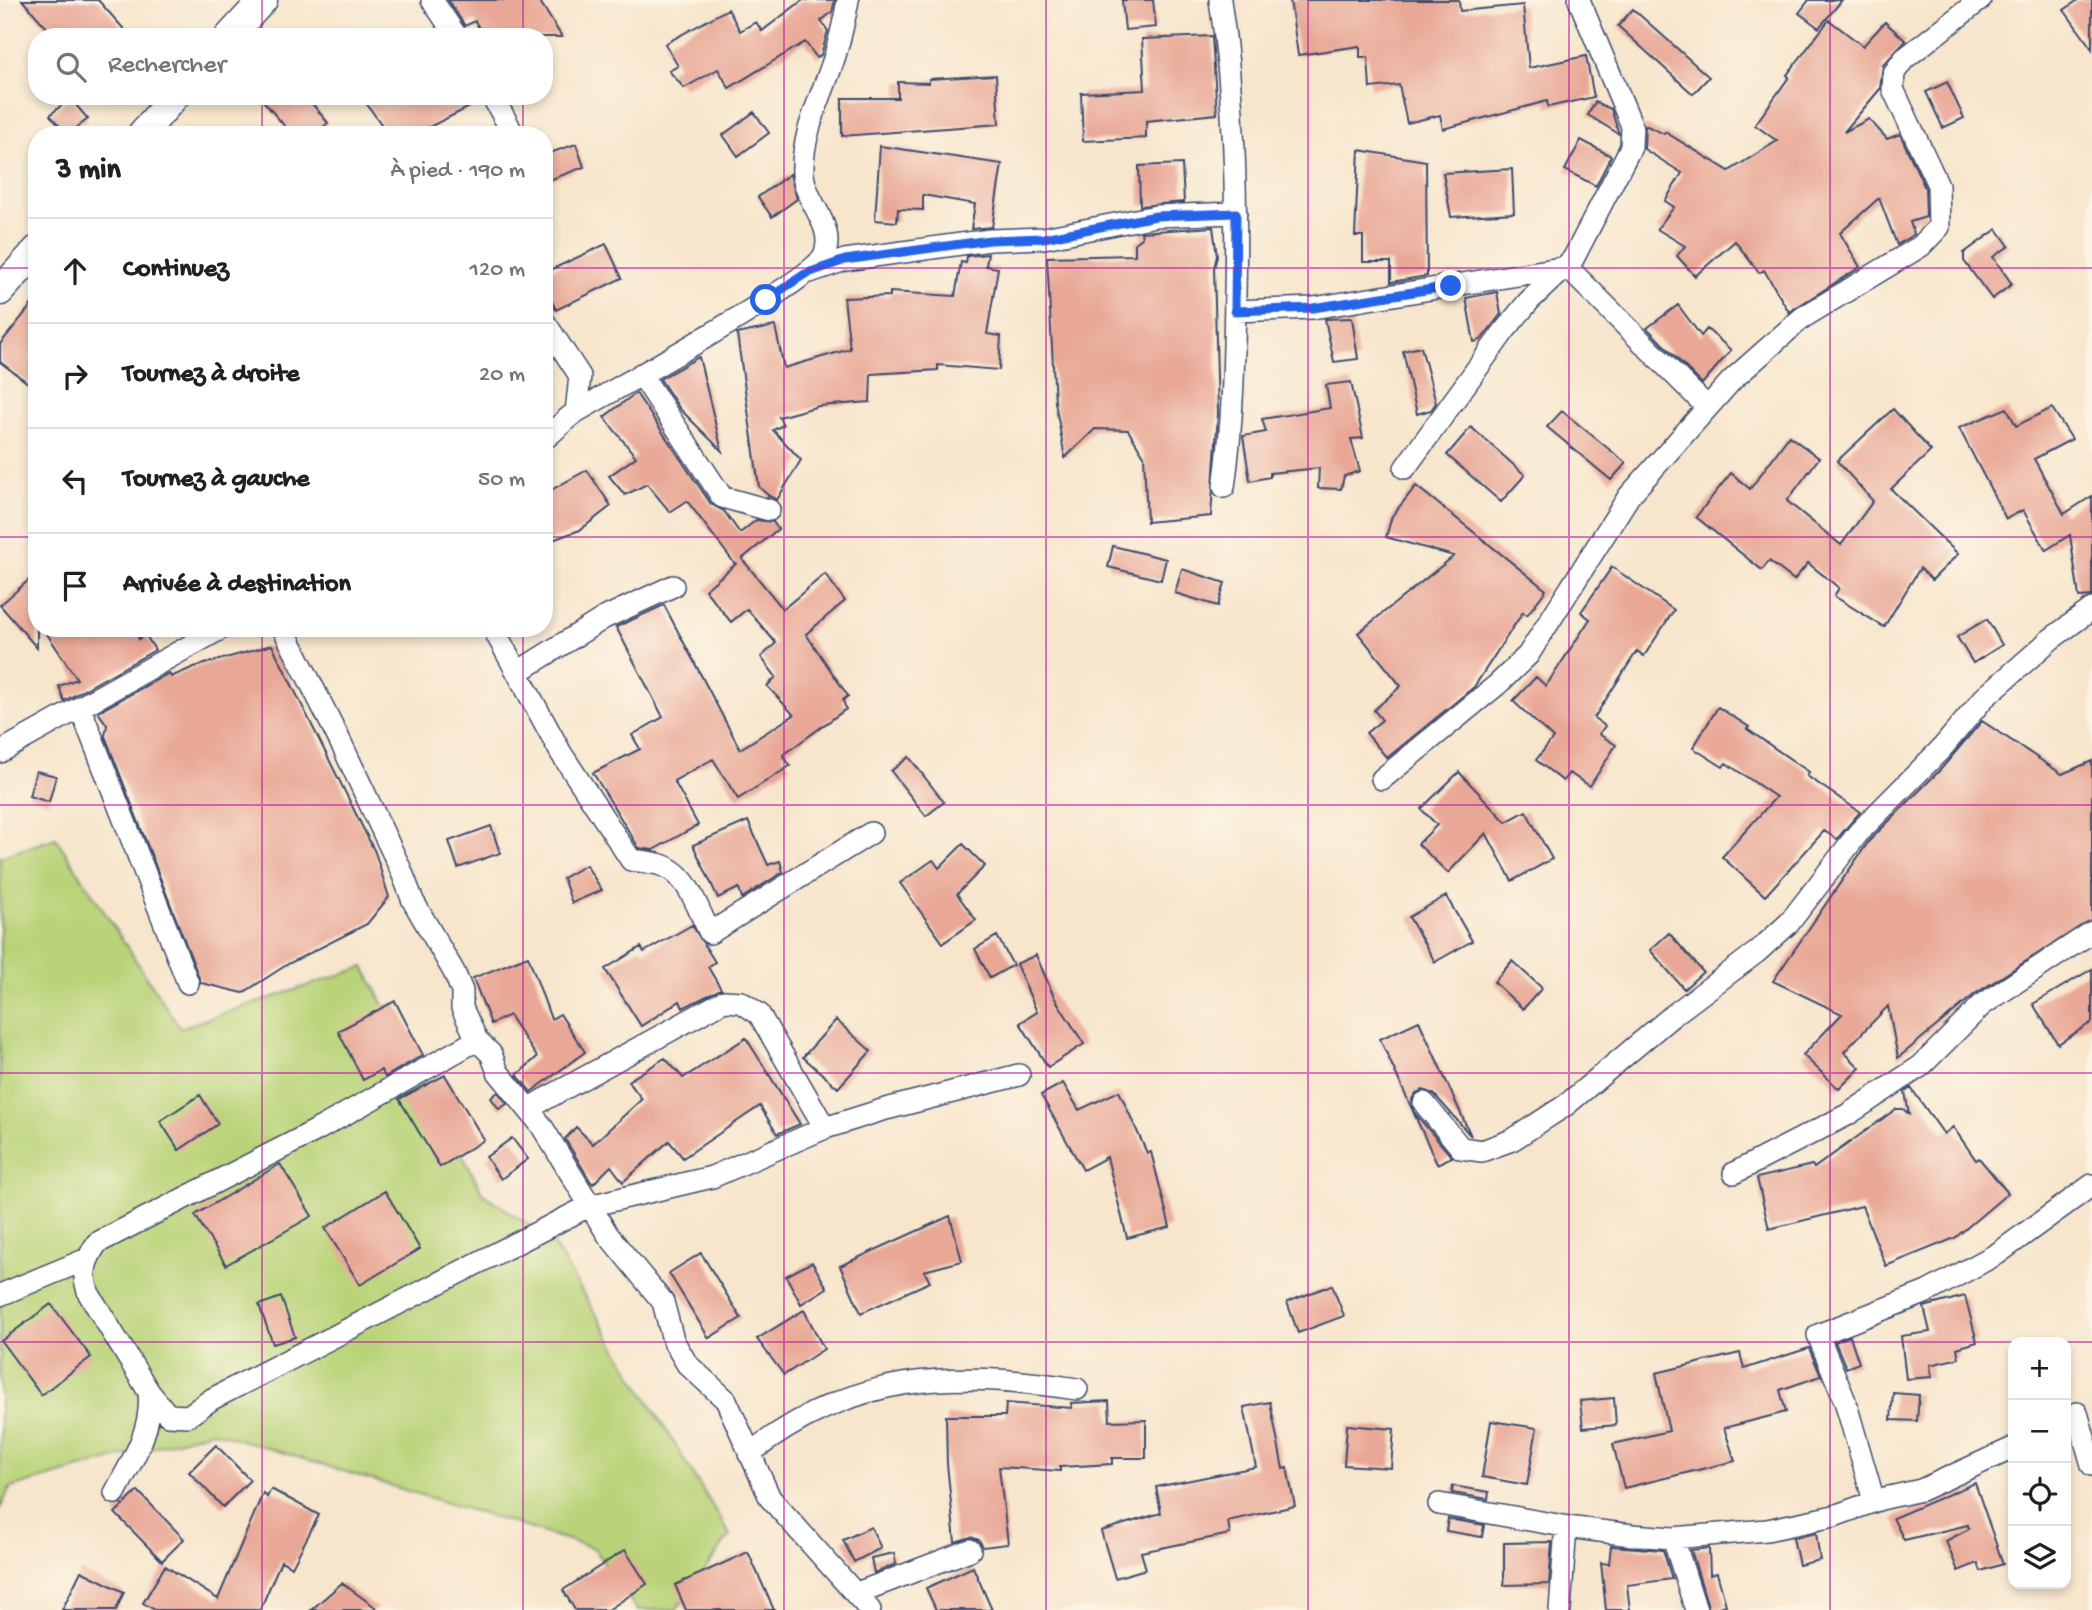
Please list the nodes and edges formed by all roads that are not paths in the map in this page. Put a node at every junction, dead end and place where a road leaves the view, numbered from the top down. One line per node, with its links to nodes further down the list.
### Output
1 (263, 0): 7 (street)
2 (432, 0): 8 (street)
3 (848, 0): 16 (street)
4 (1220, 0): 13 (street)
5 (1980, 0): 21 (street)
6 (1588, 5): 15 (street)
7 (237, 28)
8 (451, 28)
9 (167, 105): 11 (street)
10 (497, 105): 12 (street)
11 (149, 126)
12 (509, 126)
13 (1236, 213): 16 (street); 18 (street)
14 (28, 260): 17 (street)
15 (1567, 267): 18 (street); 21 (street); 24 (street)
16 (805, 274): 20 (street)
17 (0, 290)
18 (1235, 311): 25 (street)
19 (553, 335): 22 (street)
20 (641, 374): 22 (street); 26 (street)
21 (1707, 407): 35 (street)
22 (576, 412): 23 (street)
23 (553, 431)
24 (1405, 468)
25 (1224, 487)
26 (769, 510)
27 (673, 586): 32 (street)
28 (2092, 609): 41 (street)
29 (206, 637): 33 (street)
30 (288, 637): 39 (street)
31 (498, 637): 32 (street)
32 (518, 672): 36 (street)
33 (80, 707): 34 (street); 38 (street)
34 (0, 752)
35 (1382, 779)
36 (872, 833)
37 (2092, 932): 44 (street)
38 (188, 983)
39 (477, 1040): 42 (street); 47 (street)
40 (1019, 1075): 43 (street)
41 (1424, 1103)
42 (529, 1108): 43 (street); 46 (street)
43 (825, 1128): 46 (street)
44 (1734, 1173)
45 (2092, 1185): 56 (street)
46 (589, 1206): 50 (street); 53 (street)
47 (86, 1258): 48 (street); 50 (street)
48 (0, 1295)
49 (1077, 1388): 53 (street)
50 (149, 1392): 55 (street)
51 (2078, 1412): 54 (street)
52 (2008, 1450): 56 (street)
53 (749, 1454): 61 (street)
54 (2092, 1465)
55 (115, 1493)
56 (1874, 1501): 59 (street)
57 (1438, 1504): 58 (street)
58 (1566, 1527): 59 (street); 62 (street)
59 (1673, 1538): 63 (street)
60 (970, 1549): 61 (street)
61 (864, 1602)
62 (1560, 1610)
63 (1696, 1610)

